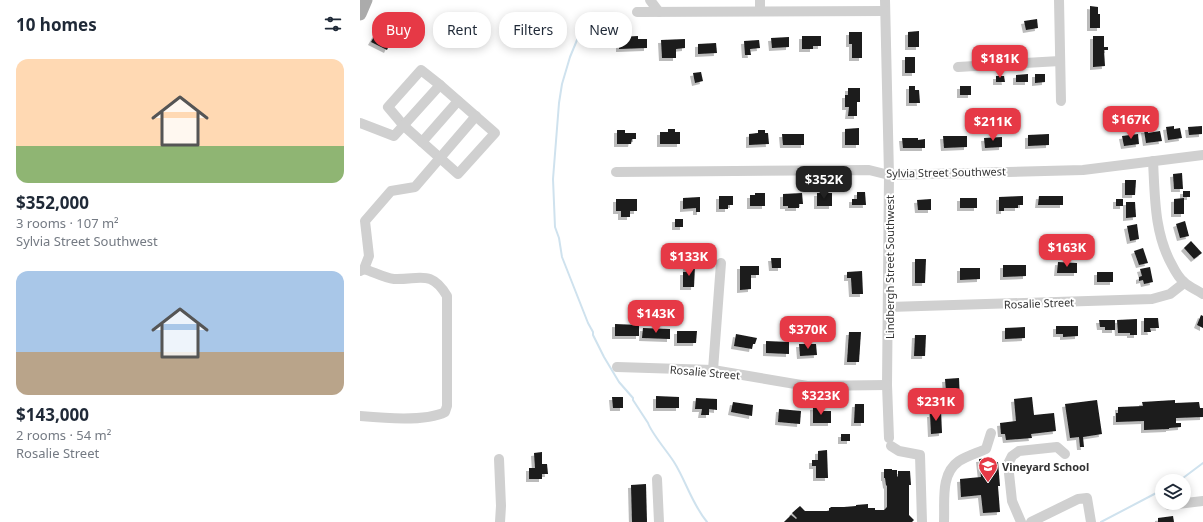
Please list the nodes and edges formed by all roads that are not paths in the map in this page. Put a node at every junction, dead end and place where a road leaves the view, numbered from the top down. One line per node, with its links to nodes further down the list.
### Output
1 (366, 0): 10 (main road)
2 (650, 0): 9 (street)
3 (760, 0): 6 (street)
4 (885, 0): 7 (street, Lindbergh Street Southwest)
5 (1059, 0): 11 (street)
6 (760, 11): 7 (street); 9 (street)
7 (885, 11): 24 (street, Lindbergh Street Southwest)
8 (636, 12): 9 (street)
9 (659, 12)
10 (360, 14)
11 (1060, 61): 12 (street); 15 (street)
12 (958, 66)
13 (440, 85): 14 (street); 18 (street); 18 (street)
14 (458, 101): 16 (street); 19 (street)
15 (1061, 101)
16 (476, 116): 21 (street); 21 (street)
17 (360, 123): 18 (street)
18 (404, 126): 19 (street)
19 (422, 142): 21 (street)
20 (1203, 155): 22 (street, Sylvia Street Southwest)
21 (439, 157): 26 (street)
22 (1153, 161): 24 (street, Sylvia Street Southwest); 27 (street)
23 (616, 172): 24 (street, Sylvia Street Southwest)
24 (889, 175): 29 (street, Lindbergh Street Southwest)
25 (721, 263): 31 (street)
26 (362, 270): 33 (street)
27 (1184, 283): 28 (street); 29 (street, Rosalie Street)
28 (1203, 294)
29 (889, 307): 32 (street, Lindbergh Street Southwest)
30 (617, 367): 31 (street, Rosalie Street)
31 (713, 370): 32 (street, Rosalie Street)
32 (887, 385): 42 (street, Lindbergh Street Southwest)
33 (360, 416)
34 (991, 433): 43 (street)
35 (1065, 454): 44 (street)
36 (499, 459): 40 (street)
37 (657, 479): 41 (street)
38 (1203, 501): 39 (street)
39 (1191, 502)
40 (500, 522)
41 (659, 522)
42 (922, 522)
43 (944, 522)
44 (1021, 522)
45 (1031, 522): 46 (street)
46 (1091, 522)

